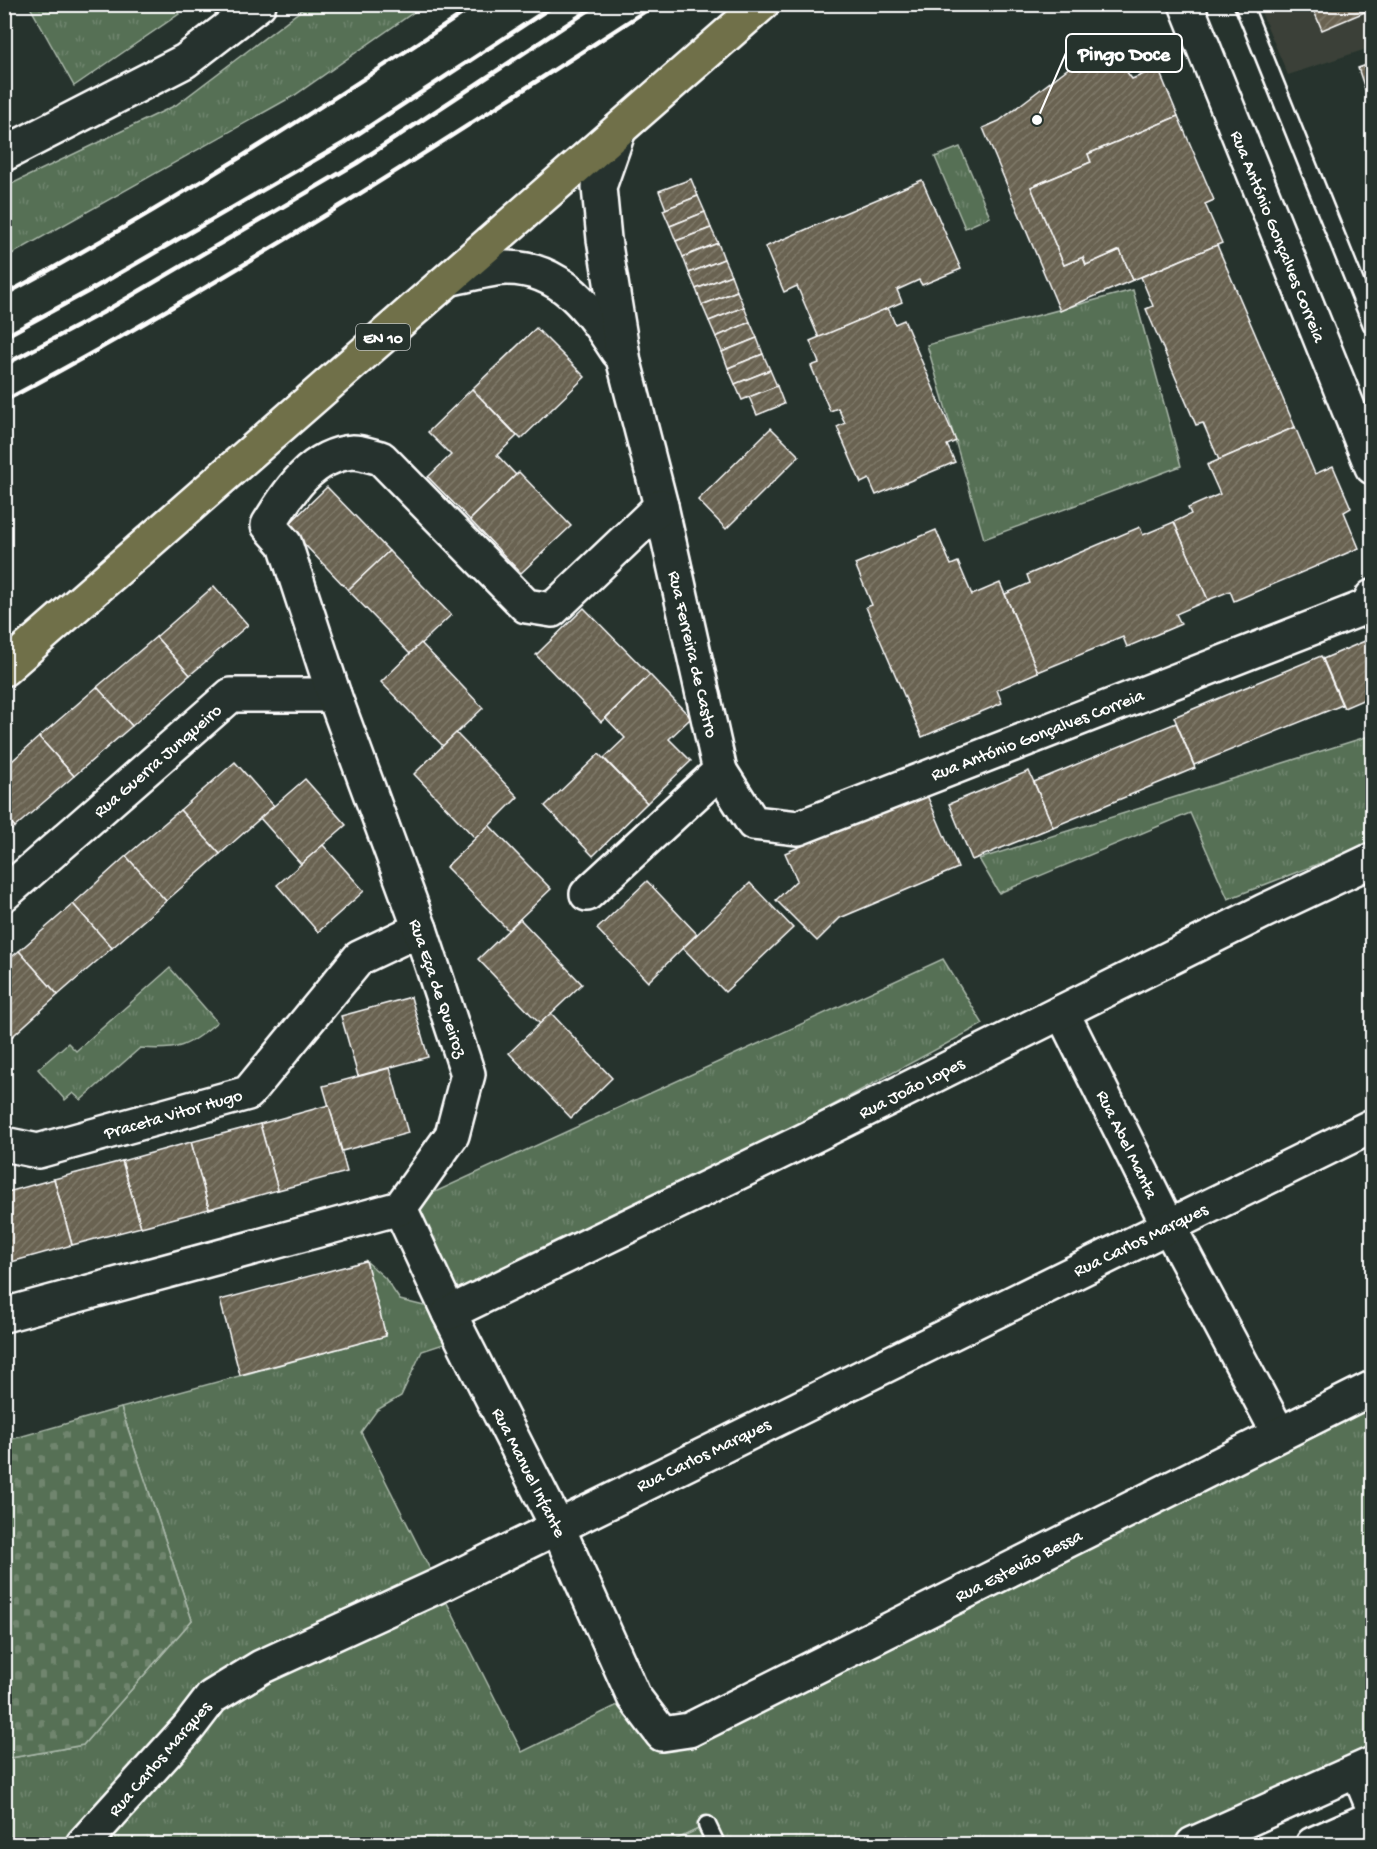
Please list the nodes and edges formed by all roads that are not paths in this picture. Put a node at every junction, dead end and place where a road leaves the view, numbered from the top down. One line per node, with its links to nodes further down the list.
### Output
1 (259, 4): 6 (street)
2 (762, 4): 5 (main road, EN 10)
3 (1186, 4): 10 (street, Rua António Gonçalves Correia)
4 (1243, 4): 8 (lane)
5 (619, 130): 7 (main road, EN 10); 9 (street, Rua Ferreira de Castro)
6 (4, 154)
7 (452, 278): 9 (street, Rua Ferreira de Castro); 13 (main road, EN 10)
8 (1372, 325)
9 (624, 362): 11 (street, Rua Ferreira de Castro)
10 (1372, 467)
11 (661, 506): 14 (street, Rua Eça de Queiroz); 15 (street, Rua Ferreira de Castro)
12 (1372, 597): 15 (street, Rua António Gonçalves Correia)
13 (4, 669)
14 (334, 695): 17 (street, Rua Guerra Junqueiro); 19 (street, Rua Eça de Queiroz)
15 (720, 771): 18 (street)
16 (1372, 860): 20 (street, Rua João Lopes)
17 (4, 894)
18 (587, 894)
19 (420, 929): 22 (street, Praceta Vitor Hugo); 23 (street, Rua Eça de Queiroz)
20 (1062, 1012): 24 (street, Rua Abel Manta); 25 (street, Rua João Lopes)
21 (1372, 1126): 24 (street, Rua Carlos Marques)
22 (4, 1144)
23 (400, 1208): 25 (street, Rua Manuel Infante); 26 (street)
24 (1168, 1225): 28 (street, Rua Abel Manta); 29 (street, Rua Carlos Marques)
25 (449, 1313): 29 (street, Rua Manuel Infante)
26 (4, 1315)
27 (1372, 1388): 28 (street, Rua Estevão Bessa)
28 (1279, 1434): 30 (street, Rua Estevão Bessa)
29 (557, 1526): 30 (street, Rua Manuel Infante); 36 (street, Rua Carlos Marques)
30 (662, 1734)
31 (1365, 1767): 32 (street); 38 (street)
32 (1372, 1805)
33 (1372, 1818): 39 (street)
34 (1372, 1824): 40 (street)
35 (707, 1825): 37 (lane)
36 (83, 1845)
37 (716, 1845)
38 (1192, 1845)
39 (1313, 1845)
40 (1362, 1845)

